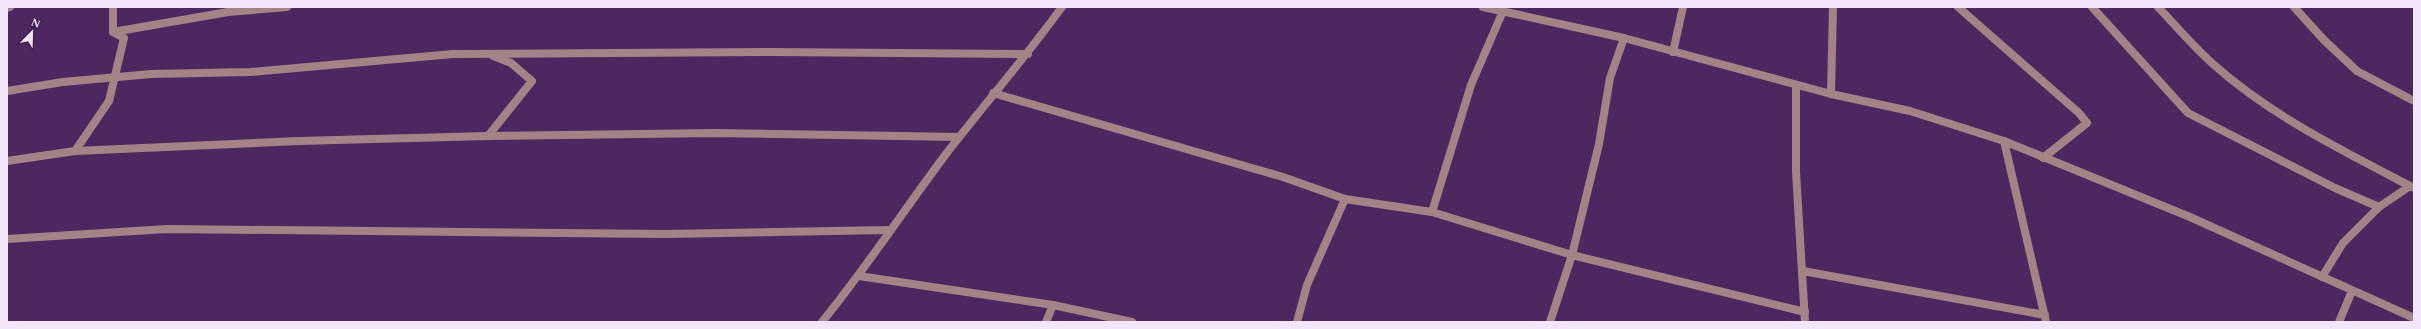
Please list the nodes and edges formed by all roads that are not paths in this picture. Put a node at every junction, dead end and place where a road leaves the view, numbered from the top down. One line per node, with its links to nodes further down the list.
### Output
1 (10, 7): 12 (street)
2 (113, 7): 14 (street)
3 (288, 7): 14 (street)
4 (1062, 7): 18 (street)
5 (1483, 7): 13 (street)
6 (1682, 7): 16 (street)
7 (1833, 7): 23 (street)
8 (1958, 7): 29 (street)
9 (2092, 7): 33 (street)
10 (2158, 7): 31 (street)
11 (2294, 7): 24 (street)
12 (7, 8)
13 (1503, 11): 15 (street); 34 (street)
14 (113, 32): 19 (street)
15 (1624, 38): 16 (street); 37 (street)
16 (1673, 52): 20 (street)
17 (490, 54): 18 (street); 19 (street); 25 (street)
18 (1028, 54): 22 (street)
19 (113, 77): 21 (street); 28 (street)
20 (1796, 85): 23 (street); 38 (street)
21 (7, 91)
22 (992, 93): 26 (street); 32 (street)
23 (1831, 94): 27 (street)
24 (2414, 101)
25 (488, 136): 26 (street); 28 (street)
26 (959, 137): 35 (street)
27 (2004, 141): 29 (street); 44 (street)
28 (75, 151): 30 (street)
29 (2043, 158): 40 (street)
30 (7, 161)
31 (2412, 187): 33 (street)
32 (1345, 199): 34 (street); 49 (street)
33 (2379, 207): 40 (street)
34 (1432, 212): 37 (street)
35 (889, 230): 36 (street); 39 (street)
36 (7, 239)
37 (1572, 255): 43 (street); 50 (street)
38 (1803, 271): 43 (street); 44 (street)
39 (859, 276): 42 (street); 46 (street)
40 (2322, 278): 41 (street)
41 (2352, 291): 45 (street); 52 (street)
42 (1053, 305): 47 (street); 48 (street)
43 (1805, 312): 51 (street)
44 (2045, 318)
45 (2414, 318)
46 (822, 322)
47 (1046, 322)
48 (1132, 322)
49 (1297, 322)
50 (1550, 322)
51 (1805, 322)
52 (2339, 322)

